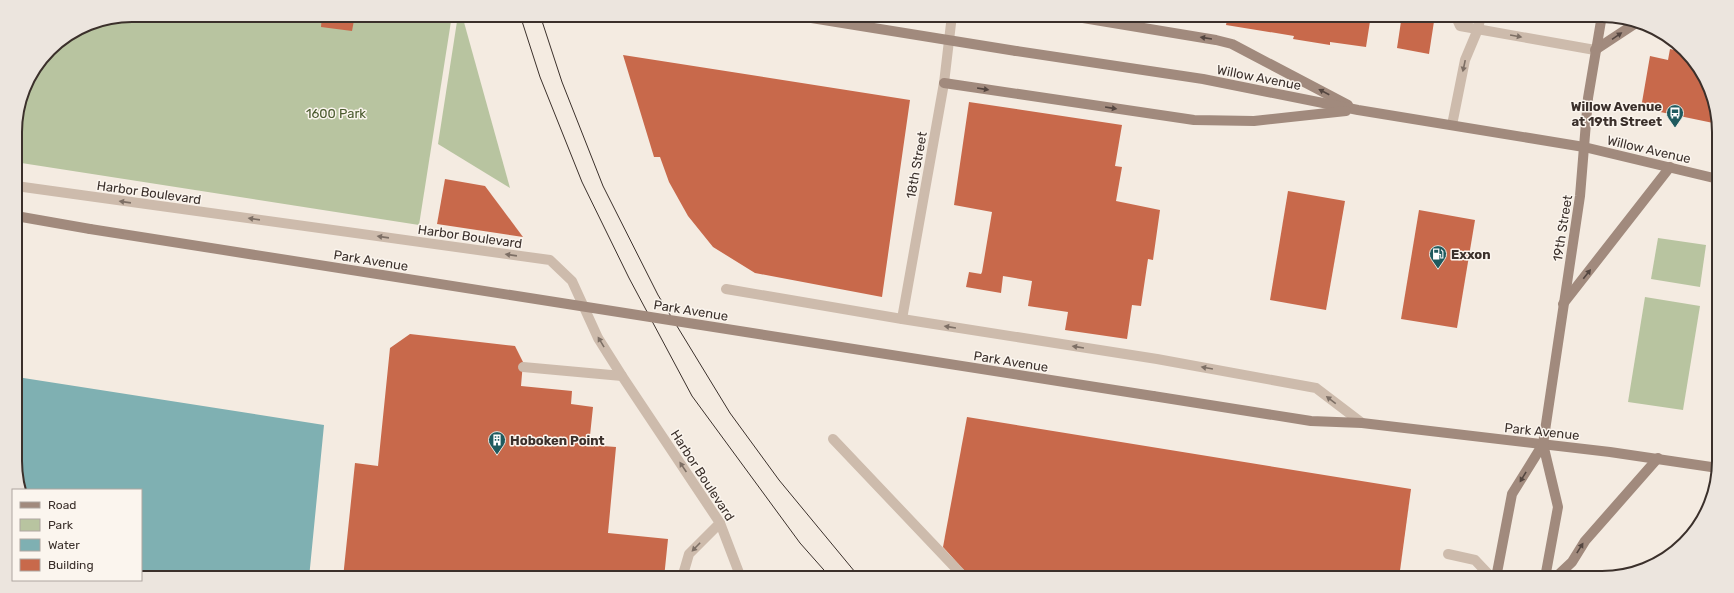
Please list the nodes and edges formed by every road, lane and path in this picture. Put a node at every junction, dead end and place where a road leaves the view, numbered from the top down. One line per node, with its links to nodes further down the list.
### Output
1 (838, 22): 11 (main road, Willow Avenue, bridge)
2 (951, 22): 10 (street, 18th Street)
3 (1108, 22): 11 (main road, one-way to 3)
4 (1458, 22): 8 (street)
5 (1480, 22): 8 (street)
6 (1601, 22): 9 (main road, 19th Street)
7 (1631, 26): 9 (main road, one-way to 7)
8 (1478, 29): 9 (street, one-way to 9); 12 (street, one-way to 12)
9 (1596, 50): 13 (main road, 19th Street)
10 (944, 83): 11 (main road, one-way to 11); 20 (street, 18th Street)
11 (1358, 110): 12 (main road, Willow Avenue)
12 (1452, 125): 13 (main road, Willow Avenue)
13 (1584, 147): 14 (main road, Willow Avenue); 19 (main road, 19th Street)
14 (1670, 167): 15 (main road, Willow Avenue); 19 (main road, one-way to 14)
15 (1712, 178)
16 (22, 187): 22 (street, Harbor Boulevard, one-way to 16)
17 (22, 217): 23 (main road, Park Avenue, bridge)
18 (726, 288): 20 (street, Park Avenue)
19 (1563, 305): 25 (main road, 19th Street)
20 (902, 319): 23 (street, Park Avenue, one-way to 20)
21 (523, 367): 22 (street)
22 (622, 376): 28 (street, Harbor Boulevard, one-way to 22)
23 (1362, 423): 25 (main road, Park Avenue)
24 (833, 439): 32 (street)
25 (1543, 444): 26 (main road, Park Avenue); 34 (main road, 19th Street, one-way to 34); 35 (main road, 19th Street)
26 (1658, 458): 27 (main road, Park Avenue); 36 (main road, one-way to 26)
27 (1712, 467)
28 (720, 523): 30 (street, one-way to 30); 31 (street, Harbor Boulevard)
29 (1448, 554): 33 (street)
30 (684, 571)
31 (738, 571)
32 (958, 571)
33 (1485, 571)
34 (1497, 571)
35 (1547, 571)
36 (1562, 571)

